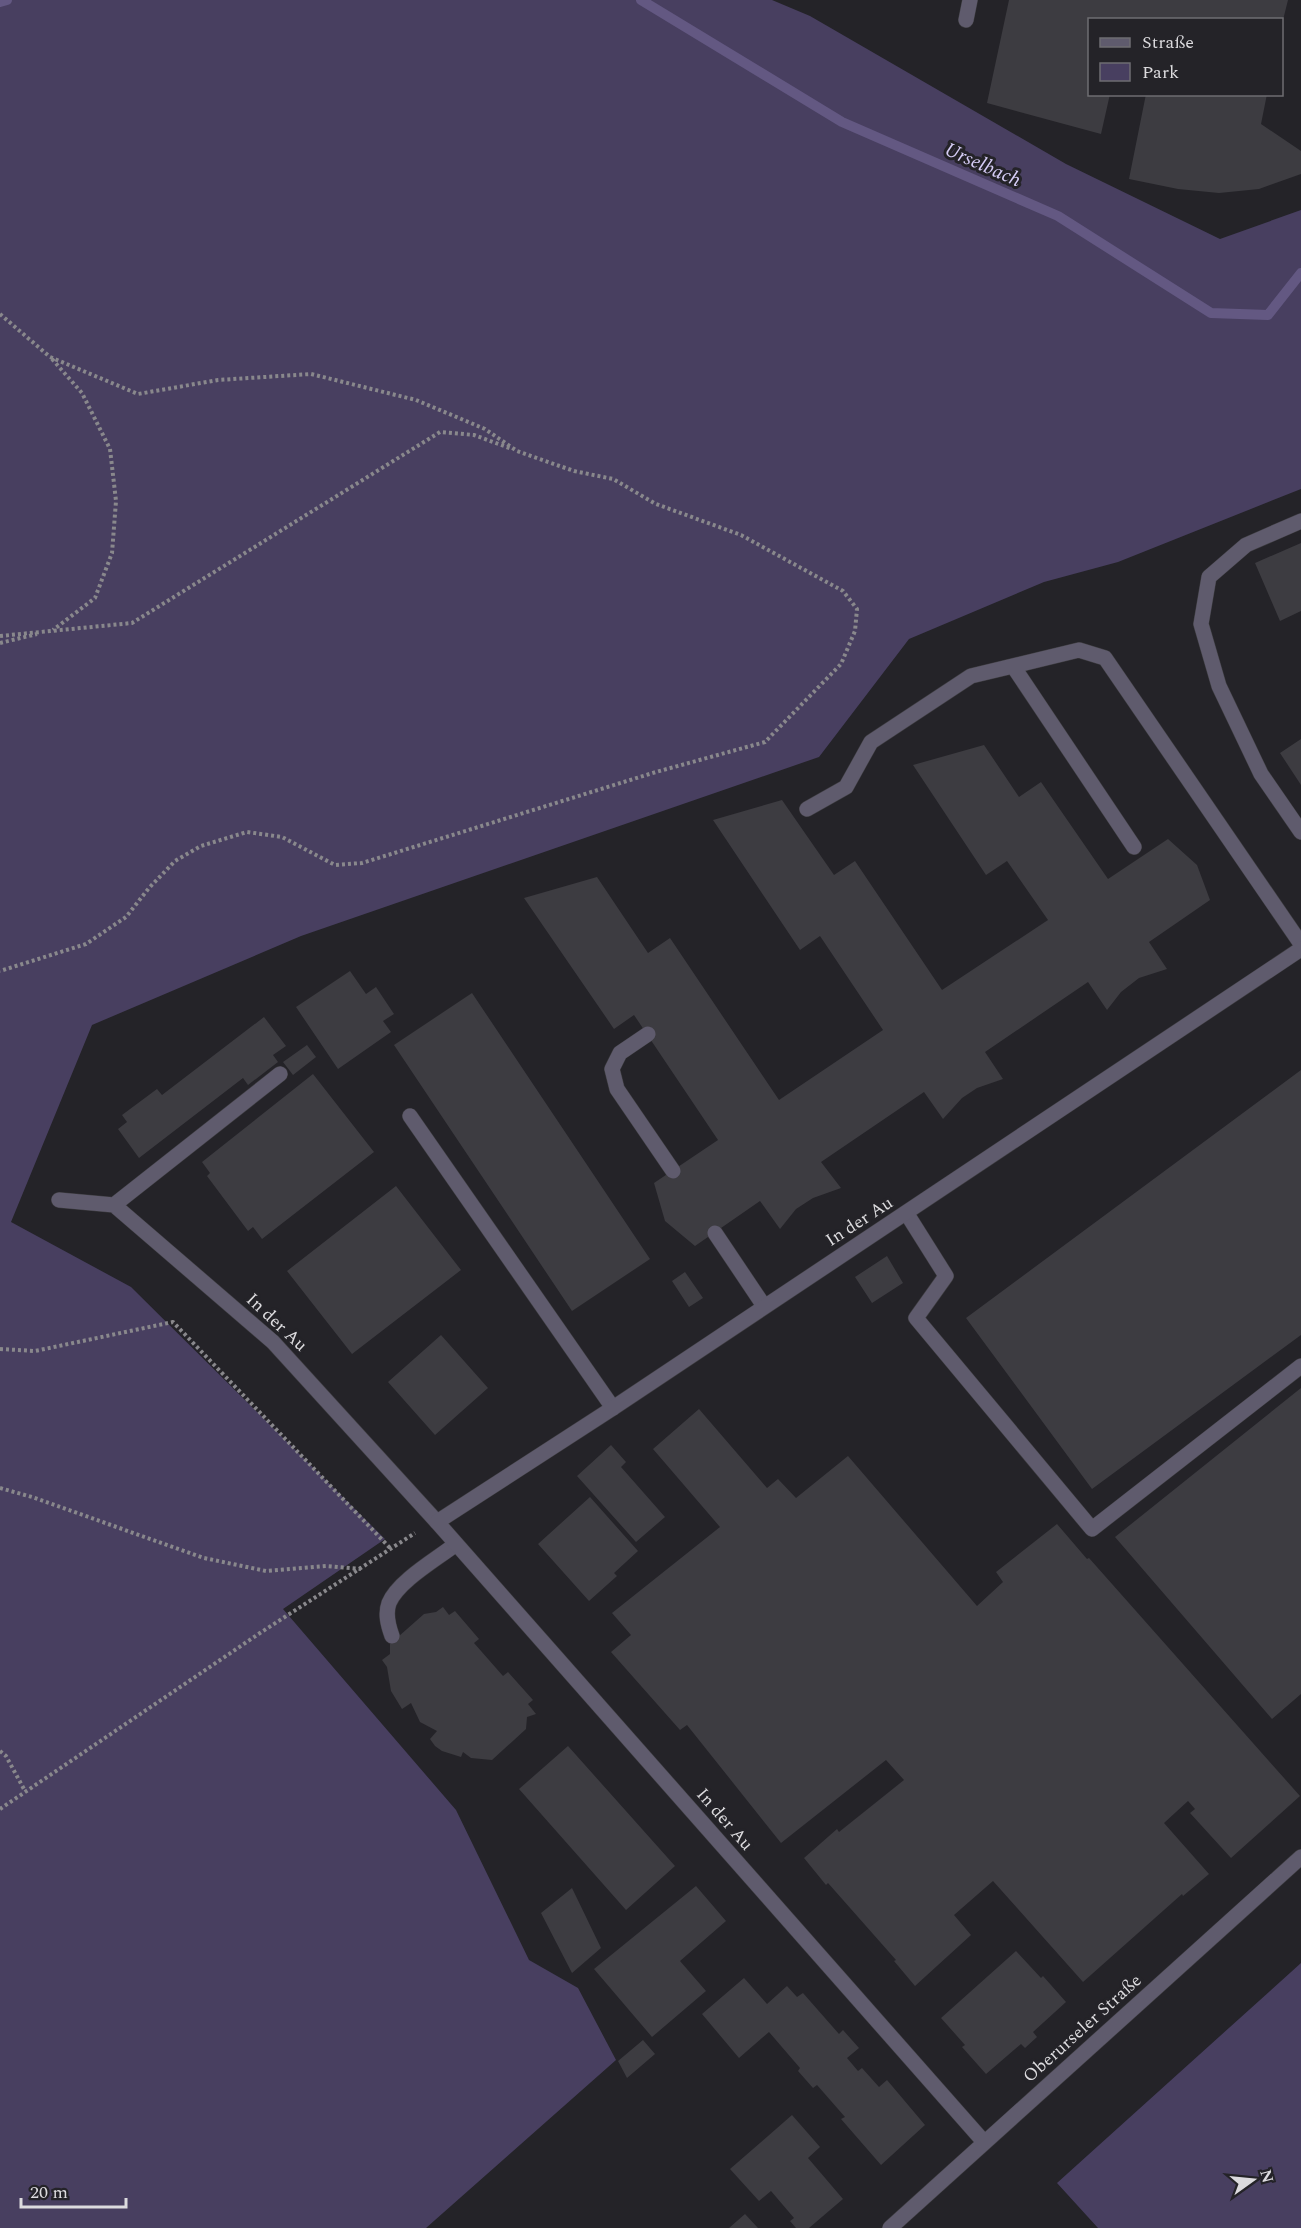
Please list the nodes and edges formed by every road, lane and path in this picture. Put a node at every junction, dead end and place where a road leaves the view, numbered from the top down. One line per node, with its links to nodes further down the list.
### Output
1 (970, 0): 2 (street)
2 (966, 20)
3 (0, 314): 4 (path)
4 (50, 357): 5 (path); 7 (path)
5 (517, 451): 7 (path); 16 (path)
6 (1301, 521): 12 (street)
7 (52, 631): 8 (path); 9 (path)
8 (0, 636)
9 (0, 643)
10 (1013, 666): 11 (street); 13 (street); 14 (street)
11 (807, 809)
12 (1301, 832)
13 (1134, 847)
14 (1301, 944)
15 (1301, 949): 23 (street, In der Au)
16 (0, 970)
17 (648, 1034): 20 (street)
18 (280, 1074): 22 (street)
19 (410, 1116): 28 (street)
20 (673, 1171)
21 (59, 1200): 22 (street)
22 (114, 1205): 30 (street, In der Au)
23 (907, 1214): 25 (street, In der Au); 27 (street)
24 (715, 1233): 25 (street)
25 (764, 1306): 28 (street, In der Au)
26 (0, 1349): 32 (path)
27 (1301, 1366)
28 (613, 1408): 30 (street, In der Au)
29 (0, 1488): 33 (path)
30 (437, 1522): 31 (street, In der Au); 32 (path)
31 (456, 1544): 34 (street); 39 (street, In der Au)
32 (391, 1550): 33 (path)
33 (362, 1569): 36 (path)
34 (392, 1636)
35 (0, 1751): 36 (path)
36 (25, 1791): 37 (path)
37 (0, 1809)
38 (1301, 1857): 39 (street, Oberurseler Straße)
39 (984, 2142): 40 (street, Oberurseler Straße)
40 (890, 2228)

